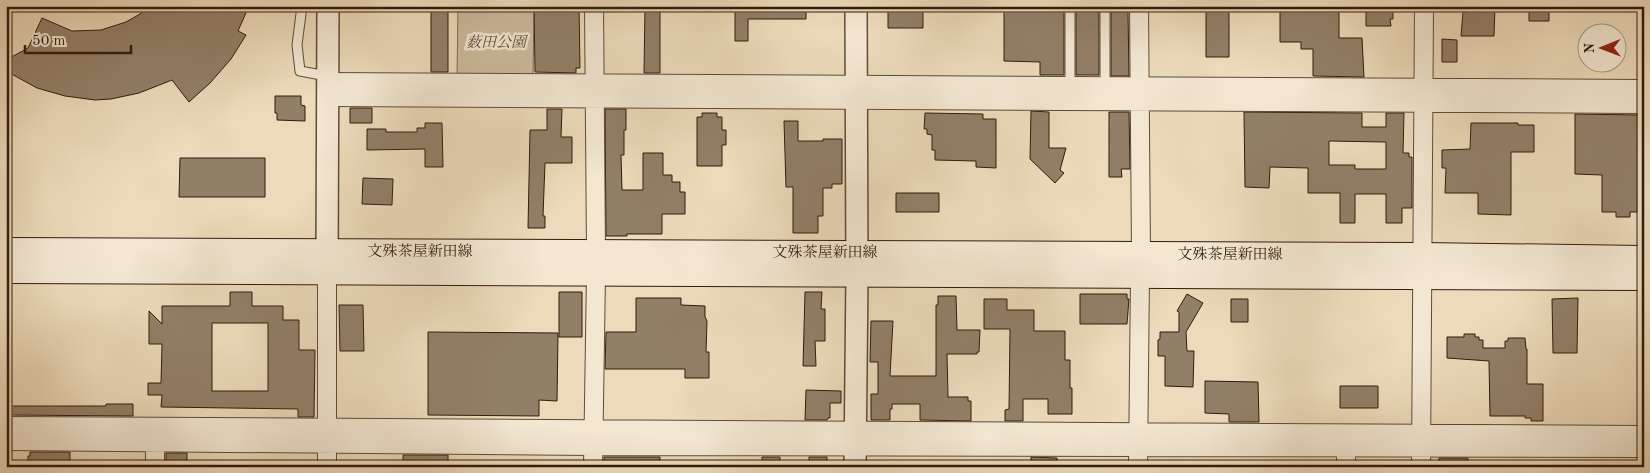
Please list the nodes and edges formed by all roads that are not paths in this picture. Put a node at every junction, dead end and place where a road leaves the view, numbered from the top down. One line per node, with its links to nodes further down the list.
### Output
1 (302, 6): 9 (lane)
2 (328, 6): 9 (street)
3 (594, 6): 13 (street)
4 (856, 6): 14 (street)
5 (1070, 6): 10 (lane)
6 (1105, 6): 11 (lane)
7 (1139, 6): 15 (street)
8 (1424, 6): 16 (street)
9 (328, 85): 13 (street); 21 (street)
10 (1070, 86): 11 (street); 14 (street)
11 (1105, 86): 15 (street)
12 (1644, 89): 16 (street)
13 (594, 91): 14 (street); 19 (street)
14 (856, 93): 15 (street); 22 (street)
15 (1140, 94): 16 (street); 23 (street)
16 (1424, 95): 17 (street); 24 (street)
17 (1644, 104)
18 (6, 250): 21 (main road, 文殊茶屋新田線)
19 (596, 251): 21 (main road, 文殊茶屋新田線); 22 (main road, 文殊茶屋新田線)
20 (1644, 258): 24 (main road, 文殊茶屋新田線)
21 (327, 262): 25 (main road, 文殊茶屋新田線); 26 (main road, 文殊茶屋新田線); 31 (street)
22 (857, 263): 23 (main road, 文殊茶屋新田線); 26 (main road, 文殊茶屋新田線); 33 (street)
23 (1140, 264): 24 (main road, 文殊茶屋新田線); 34 (street)
24 (1423, 266): 27 (main road, 文殊茶屋新田線); 35 (street)
25 (6, 271)
26 (596, 274): 29 (street)
27 (1644, 278)
28 (6, 426): 30 (street)
29 (593, 428): 31 (street); 33 (street); 37 (street)
30 (155, 435): 31 (street); 36 (street); 40 (street)
31 (327, 435): 37 (street); 41 (street)
32 (1644, 435): 35 (street)
33 (855, 438): 34 (street); 37 (street); 43 (street)
34 (1138, 440): 35 (street); 38 (street); 44 (street)
35 (1421, 440): 38 (street); 39 (street); 46 (street)
36 (6, 441)
37 (593, 446): 42 (street)
38 (1346, 447): 45 (street)
39 (1644, 448)
40 (155, 467)
41 (327, 467)
42 (592, 467)
43 (855, 467)
44 (1138, 467)
45 (1346, 467)
46 (1421, 467)

